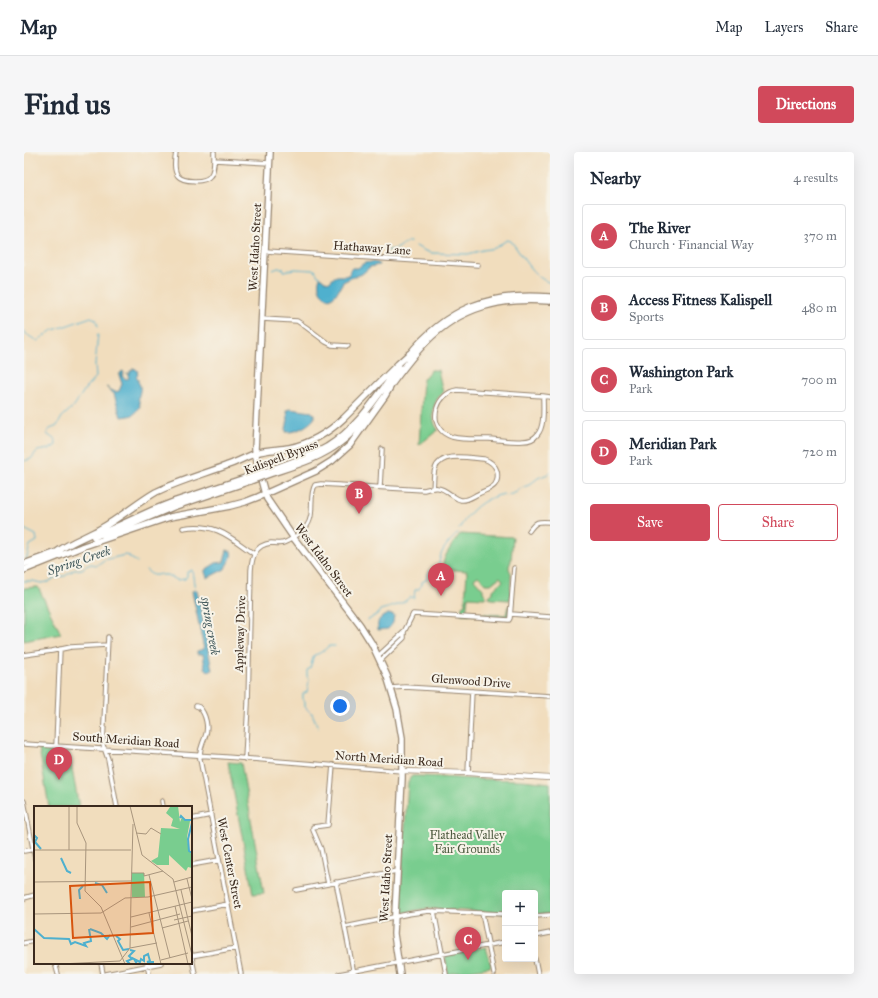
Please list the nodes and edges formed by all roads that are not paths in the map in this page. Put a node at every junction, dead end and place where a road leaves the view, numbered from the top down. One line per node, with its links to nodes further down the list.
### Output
1 (176, 152): 4 (street)
2 (214, 152): 4 (street)
3 (270, 152): 5 (highway, West Idaho Street)
4 (214, 160): 5 (street)
5 (270, 162): 6 (highway, West Idaho Street)
6 (266, 251): 7 (street, Hathaway Lane); 10 (highway, West Idaho Street)
7 (478, 265)
8 (550, 297): 12 (highway, Kalispell Bypass)
9 (550, 301): 13 (highway, Kalispell Bypass)
10 (262, 319): 11 (street); 17 (highway, West Idaho Street)
11 (348, 346)
12 (409, 354): 17 (highway); 18 (highway, Kalispell Bypass)
13 (393, 382): 18 (highway, Kalispell Bypass); 22 (highway)
14 (543, 396): 14 (street); 15 (street)
15 (550, 397)
16 (382, 449): 20 (street)
17 (256, 453): 22 (highway, West Idaho Street); 28 (highway)
18 (271, 472): 19 (highway, Kalispell Bypass, bridge)
19 (249, 479): 27 (highway, Kalispell Bypass); 28 (highway, Kalispell Bypass)
20 (380, 487): 21 (street); 26 (street)
21 (433, 488): 21 (street)
22 (265, 494): 26 (highway, West Idaho Street); 27 (highway)
23 (550, 522): 25 (street)
24 (183, 528): 29 (street)
25 (529, 531)
26 (293, 537): 29 (street); 41 (highway, West Idaho Street)
27 (81, 547): 31 (highway, Kalispell Bypass)
28 (57, 552): 31 (highway, Kalispell Bypass)
29 (254, 554): 51 (street, Appleway Drive)
30 (24, 564): 31 (highway, Kalispell Bypass)
31 (31, 564): 33 (highway, Kalispell Bypass)
32 (514, 568): 34 (street)
33 (24, 570)
34 (511, 614): 35 (street); 36 (street)
35 (550, 616)
36 (404, 632): 41 (street); 41 (street)
37 (108, 638): 38 (street)
38 (107, 645): 39 (street); 48 (street)
39 (60, 649): 40 (street); 47 (street)
40 (24, 655)
41 (379, 658): 42 (highway, West Idaho Street)
42 (391, 688): 43 (street, Glenwood Drive); 53 (highway, West Idaho Street)
43 (472, 691): 44 (street, Glenwood Drive); 54 (street)
44 (550, 696)
45 (196, 706): 49 (street)
46 (24, 744): 47 (street, South Meridian Road)
47 (56, 746): 48 (street, South Meridian Road)
48 (104, 749): 49 (street, South Meridian Road); 58 (street)
49 (200, 755): 50 (street, South Meridian Road); 60 (street, West Center Street)
50 (226, 757): 51 (street, North Meridian Road)
51 (245, 759): 52 (street, North Meridian Road)
52 (334, 765): 53 (street, North Meridian Road); 68 (street)
53 (402, 771): 54 (main road, North Meridian Road); 66 (highway, West Idaho Street)
54 (468, 773): 55 (main road, North Meridian Road)
55 (550, 778)
56 (24, 801): 62 (street)
57 (162, 801): 59 (street)
58 (117, 806)
59 (163, 806)
60 (211, 815): 61 (street); 64 (street, West Center Street)
61 (192, 819)
62 (34, 849): 63 (street)
63 (24, 851)
64 (219, 860): 65 (street); 72 (street, West Center Street)
65 (192, 865)
66 (397, 871): 67 (street); 79 (highway, West Idaho Street)
67 (336, 882): 68 (street); 80 (street)
68 (328, 884): 69 (street)
69 (296, 890)
70 (34, 895): 71 (street)
71 (24, 898)
72 (228, 904): 73 (street); 87 (street, West Center Street)
73 (192, 910)
74 (434, 911): 75 (street); 79 (street); 88 (street)
75 (482, 913): 76 (street); 86 (street)
76 (502, 914)
77 (550, 915): 78 (street)
78 (538, 916)
79 (395, 917): 80 (street); 91 (highway, West Idaho Street)
80 (345, 927): 96 (street)
81 (550, 933): 82 (street)
82 (538, 935)
83 (34, 941): 84 (street)
84 (24, 943)
85 (502, 943): 86 (street)
86 (488, 945): 88 (street); 105 (street)
87 (236, 948): 89 (street); 101 (street, West Center Street)
88 (442, 954): 91 (street); 104 (street)
89 (192, 955)
90 (192, 960): 100 (street)
91 (398, 962): 96 (street); 103 (highway, West Idaho Street)
92 (536, 962): 106 (street)
93 (55, 964): 97 (street)
94 (101, 964): 98 (street)
95 (147, 964): 98 (street); 99 (street)
96 (354, 972): 102 (street)
97 (58, 974)
98 (104, 974)
99 (149, 974)
100 (195, 974)
101 (241, 974)
102 (339, 974)
103 (400, 974)
104 (446, 974)
105 (494, 974)
106 (538, 974)

